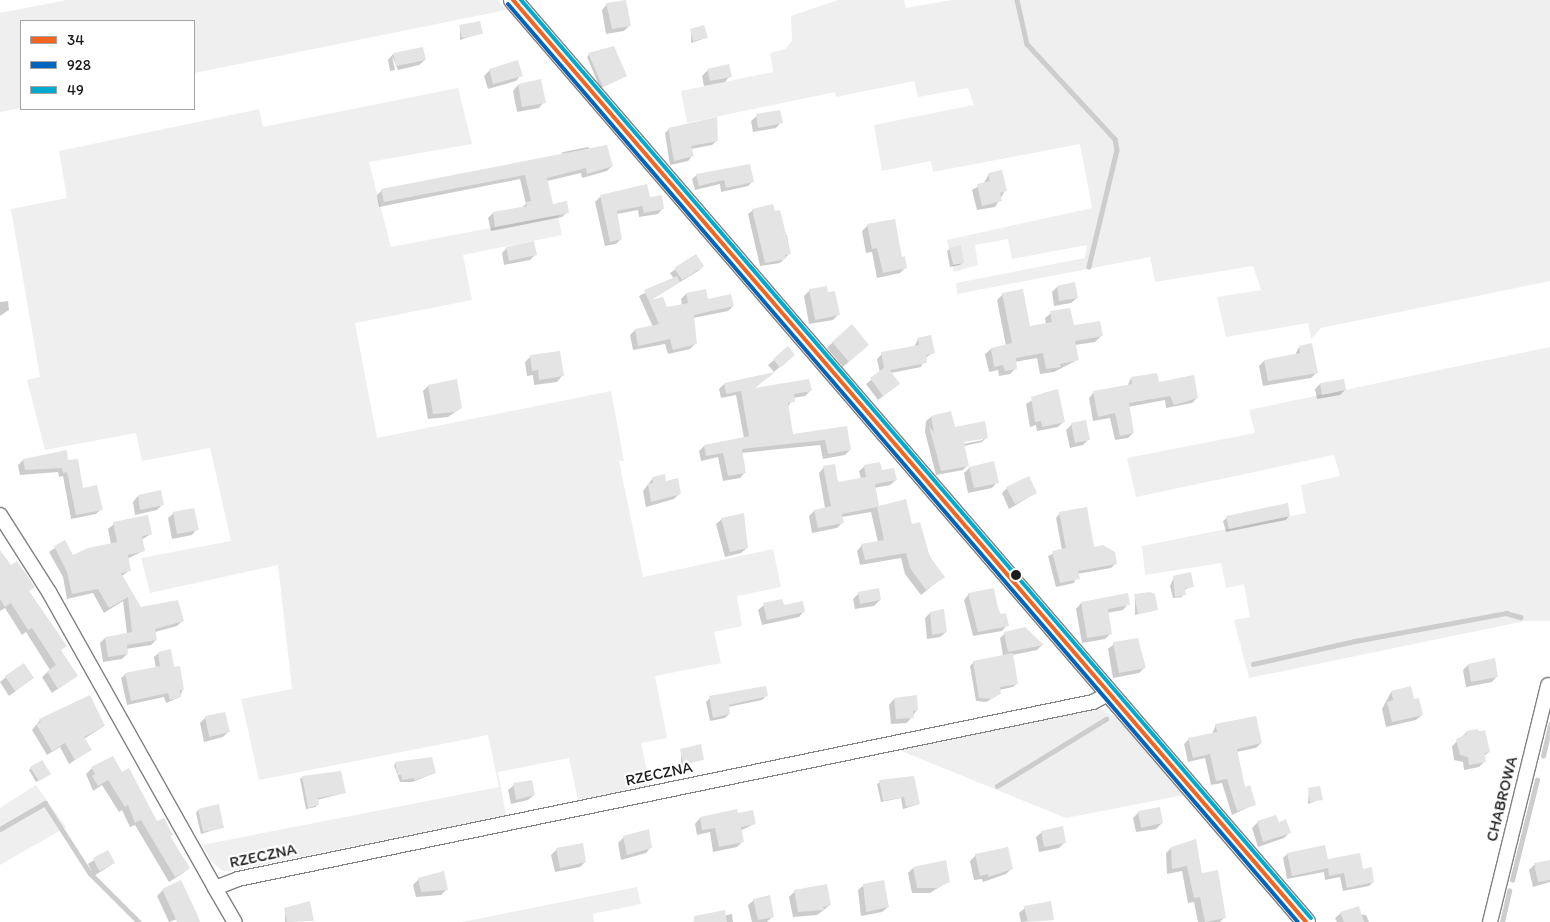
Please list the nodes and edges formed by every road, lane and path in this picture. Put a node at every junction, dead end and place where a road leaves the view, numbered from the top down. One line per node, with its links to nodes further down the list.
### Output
1 (513, 0): 4 (street)
2 (0, 515): 5 (street, RZECZNA)
3 (1548, 685): 8 (street, CHABROWA)
4 (1110, 694): 5 (street, RZECZNA); 7 (street)
5 (215, 888): 6 (street, RZECZNA)
6 (235, 922)
7 (1306, 922)
8 (1490, 922)

